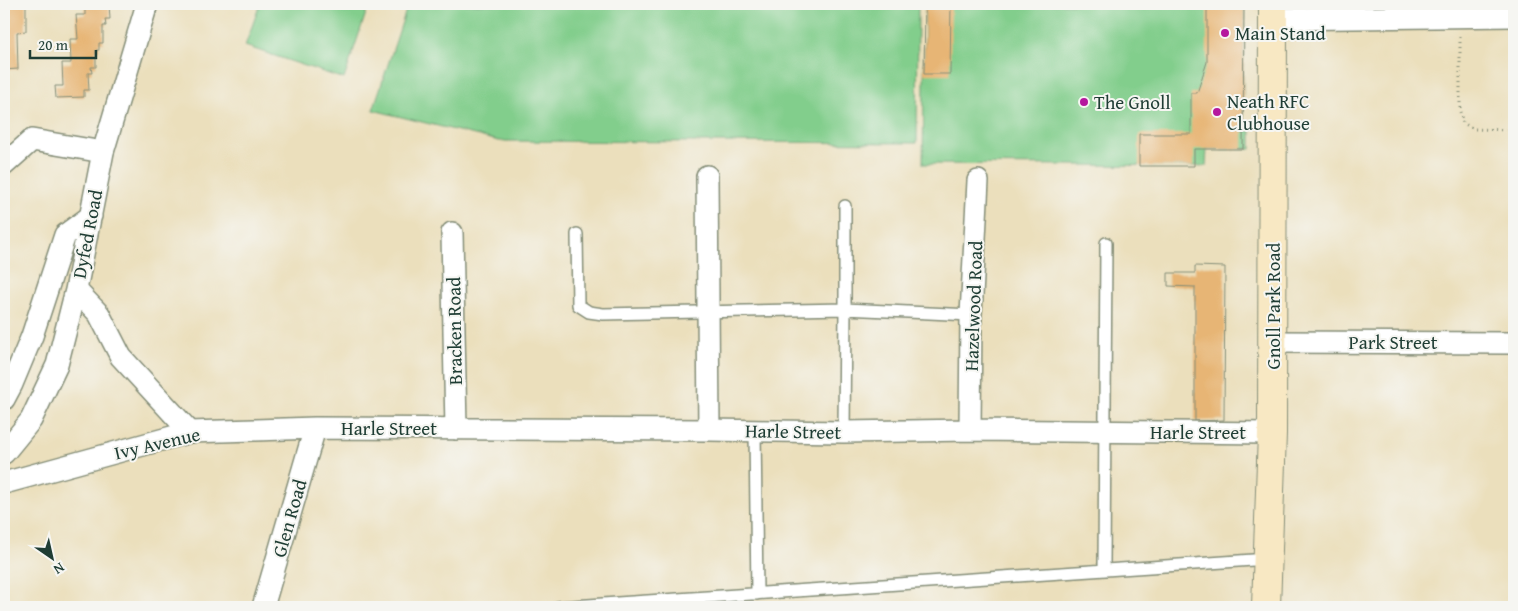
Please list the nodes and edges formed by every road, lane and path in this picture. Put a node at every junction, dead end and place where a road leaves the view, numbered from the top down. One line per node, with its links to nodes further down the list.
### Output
1 (147, 4): 6 (street, Dyfed Road)
2 (1461, 10): 3 (street); 4 (street); 5 (path)
3 (1273, 12): 19 (main road, Gnoll Park Road)
4 (1514, 16)
5 (1514, 130)
6 (103, 152): 7 (street); 11 (street, Dyfed Road)
7 (4, 164)
8 (707, 176): 17 (street)
9 (978, 181): 18 (street, Hazelwood Road)
10 (845, 206): 16 (lane)
11 (91, 216): 15 (street, Dyfed Road); 21 (street)
12 (452, 233): 23 (street, Bracken Road)
13 (577, 234): 17 (lane)
14 (1106, 243): 29 (lane)
15 (76, 290): 27 (street); 31 (street, Dyfed Road)
16 (845, 308): 17 (lane); 18 (lane); 28 (lane)
17 (708, 312): 24 (street)
18 (971, 315): 25 (street, Hazelwood Road)
19 (1272, 342): 20 (street, Park Street); 30 (main road, Gnoll Park Road)
20 (1514, 343)
21 (4, 399)
22 (315, 428): 23 (street, Harle Street); 27 (street, Ivy Avenue); 36 (street, Glen Road)
23 (456, 429): 24 (street, Harle Street)
24 (708, 430): 26 (street, Harle Street)
25 (970, 430): 28 (street, Harle Street); 29 (street, Harle Street)
26 (755, 431): 28 (street, Harle Street); 35 (lane)
27 (190, 432): 32 (street, Ivy Avenue)
28 (844, 432)
29 (1106, 432): 30 (street, Harle Street); 34 (lane)
30 (1272, 433): 33 (main road, Gnoll Park Road)
31 (4, 453)
32 (4, 483)
33 (1268, 559): 34 (lane); 38 (main road, Gnoll Park Road)
34 (1104, 570): 35 (lane)
35 (757, 594): 37 (lane)
36 (263, 607)
37 (558, 607)
38 (1266, 607)

